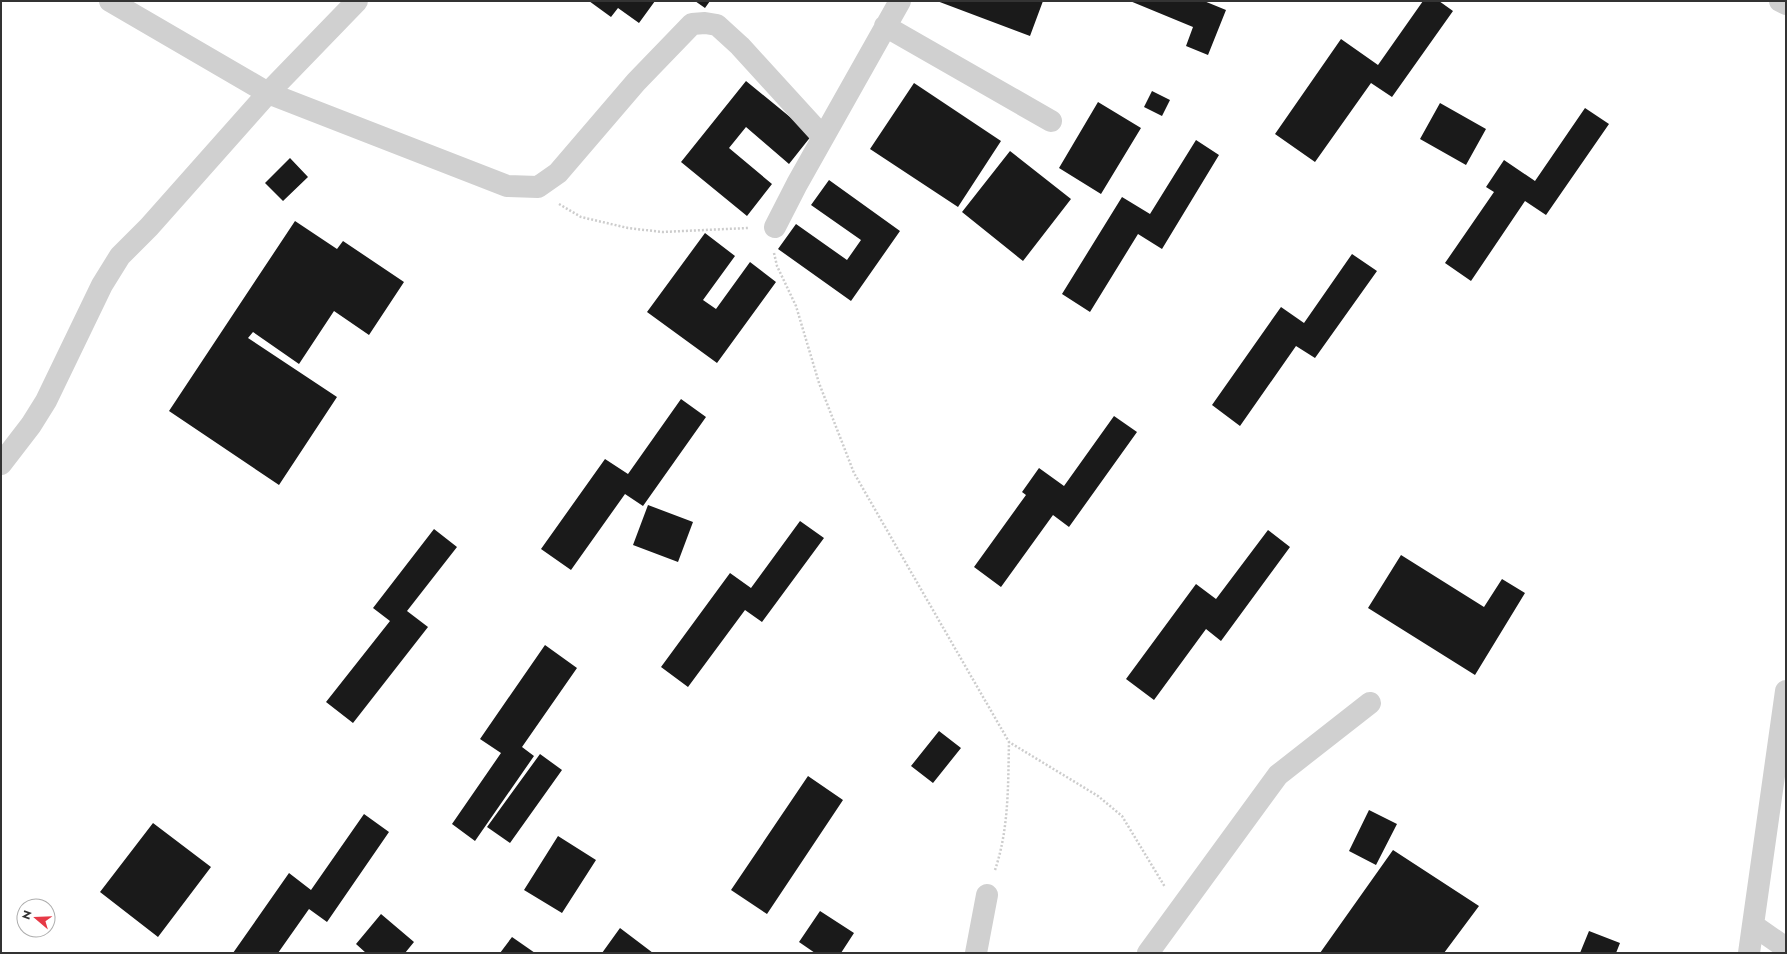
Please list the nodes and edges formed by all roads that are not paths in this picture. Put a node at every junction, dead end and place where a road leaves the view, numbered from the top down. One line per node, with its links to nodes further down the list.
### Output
1 (110, 1): 7 (street)
2 (357, 1): 7 (street)
3 (900, 1): 6 (street)
4 (1780, 1): 5 (street)
5 (1786, 4)
6 (885, 26): 8 (street); 9 (street)
7 (268, 93): 9 (street); 11 (street)
8 (1051, 121)
9 (823, 137): 10 (street)
10 (775, 227)
11 (1, 464)
12 (1786, 692): 15 (street)
13 (1370, 703): 18 (street)
14 (987, 895): 17 (street)
15 (1753, 925): 16 (street); 19 (street)
16 (1786, 948)
17 (976, 953)
18 (1148, 953)
19 (1748, 953)

